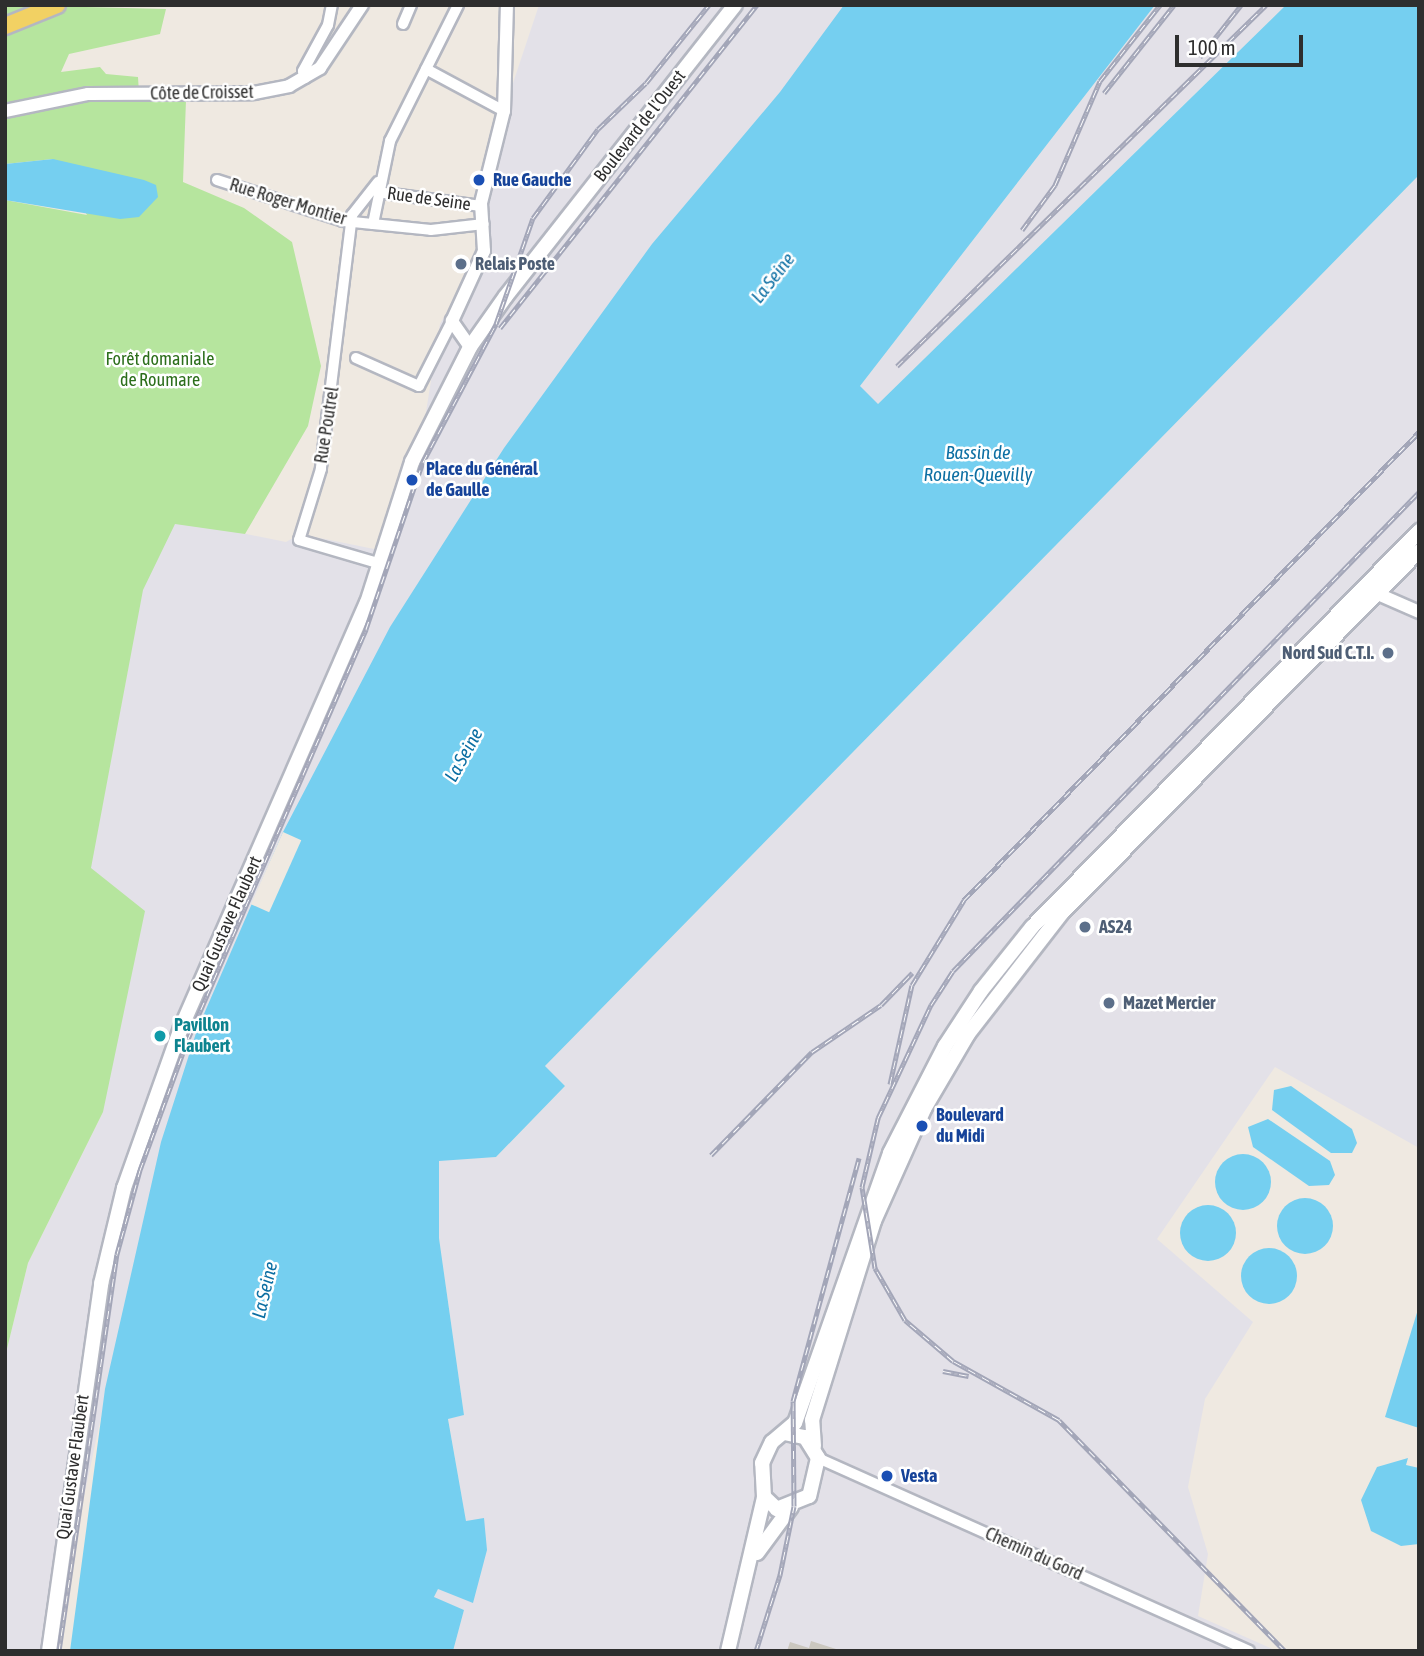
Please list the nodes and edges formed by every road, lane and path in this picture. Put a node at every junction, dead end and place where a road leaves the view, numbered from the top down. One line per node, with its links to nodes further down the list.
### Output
1 (57, 5): 9 (main road)
2 (332, 5): 11 (street)
3 (362, 5): 11 (street, Côte de Croisset)
4 (411, 5): 8 (street)
5 (458, 5): 10 (street)
6 (507, 5): 13 (street)
7 (735, 5): 21 (main road, Boulevard de l'Ouest)
8 (403, 24)
9 (5, 26)
10 (426, 69): 13 (street); 15 (street)
11 (304, 78): 12 (street, Côte de Croisset)
12 (5, 111)
13 (504, 111): 16 (street)
14 (218, 180): 17 (street, Rue Roger Montier)
15 (378, 187): 16 (street, Rue de Seine); 17 (street); 18 (street)
16 (481, 206): 19 (street)
17 (351, 222): 18 (street, Rue Roger Montier); 26 (street, Rue Poutrel)
18 (373, 224): 19 (street, Rue Roger Montier)
19 (484, 224): 20 (street)
20 (452, 321): 21 (street); 22 (street)
21 (470, 347): 26 (main road, Quai Gustave Flaubert)
22 (356, 358)
23 (1419, 531): 27 (main road)
24 (1419, 537): 27 (main road)
25 (1419, 551): 27 (main road)
26 (381, 564): 37 (main road, Quai Gustave Flaubert)
27 (1372, 591): 28 (street); 29 (main road); 30 (main road)
28 (1419, 612)
29 (1026, 934): 30 (main road); 31 (main road)
30 (977, 1015): 31 (main road); 33 (main road)
31 (957, 1026): 32 (main road)
32 (785, 1433): 33 (main road); 34 (main road)
33 (816, 1452): 35 (main road); 39 (street, Chemin du Gord)
34 (764, 1497): 35 (main road); 36 (main road)
35 (791, 1507): 36 (main road)
36 (753, 1560): 38 (main road)
37 (49, 1651)
38 (728, 1651)
39 (1249, 1651)

